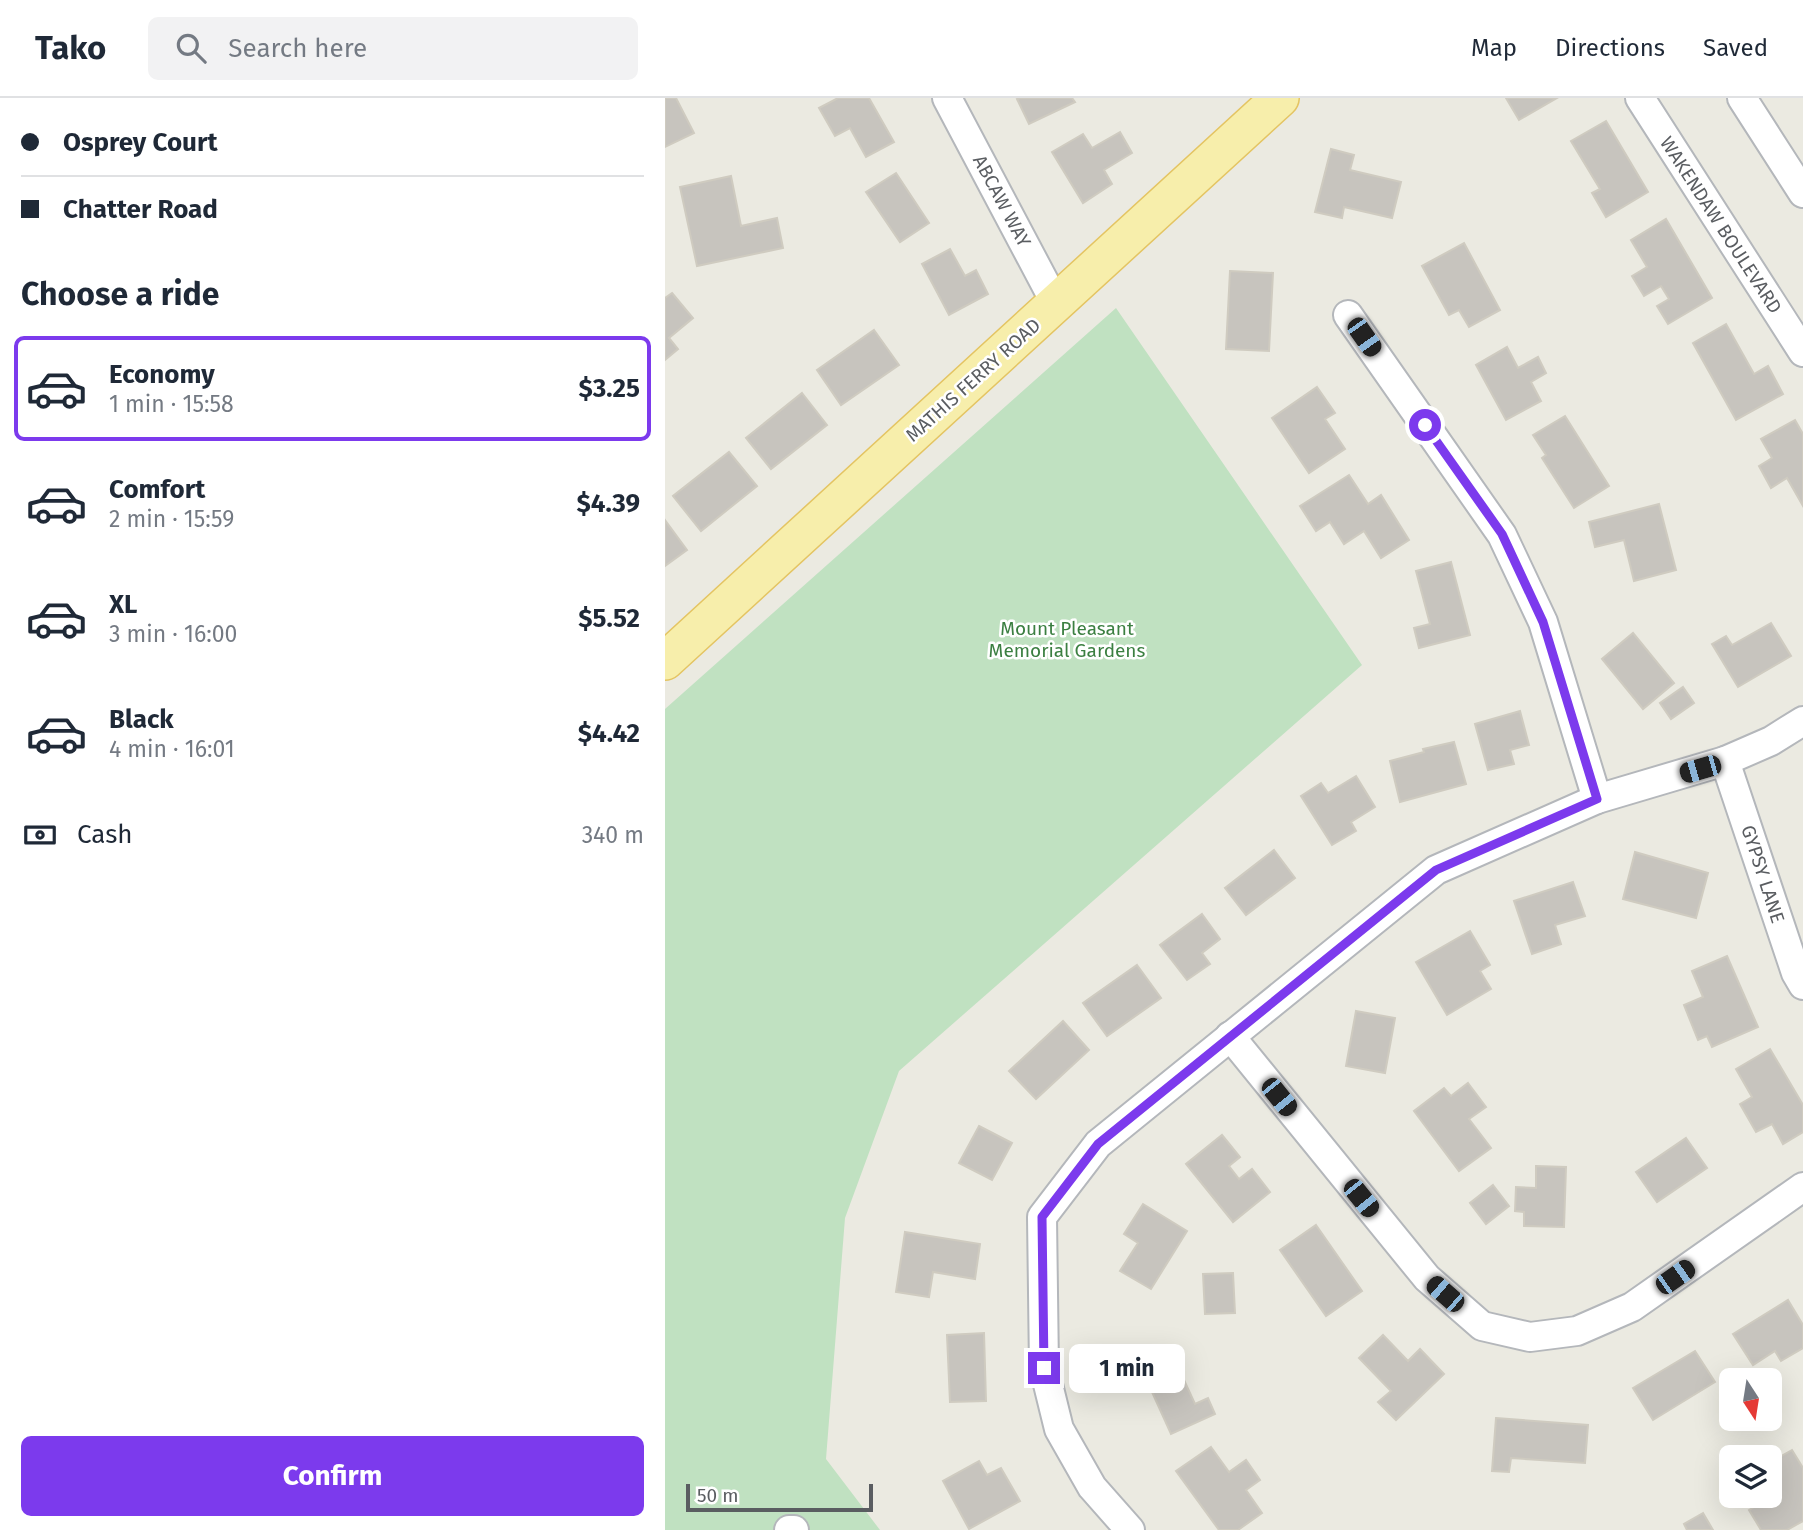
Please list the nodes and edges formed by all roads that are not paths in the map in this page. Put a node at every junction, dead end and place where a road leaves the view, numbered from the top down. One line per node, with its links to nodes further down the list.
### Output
1 (947, 98): 6 (street, ABCAW WAY)
2 (1280, 98): 6 (main road, MATHIS FERRY ROAD)
3 (1640, 98): 8 (street, WAKENDAW BOULEVARD)
4 (1742, 98): 5 (street)
5 (1803, 193)
6 (1056, 304): 9 (main road, MATHIS FERRY ROAD)
7 (1349, 315): 12 (street)
8 (1803, 352)
9 (665, 661)
10 (1803, 720): 11 (street)
11 (1725, 761): 12 (street); 13 (street, GYPSY LANE)
12 (1597, 799): 14 (street)
13 (1803, 985)
14 (1230, 1036): 15 (street); 18 (street)
15 (1803, 1187)
16 (789, 1530): 17 (street)
17 (795, 1530)
18 (1130, 1530)

